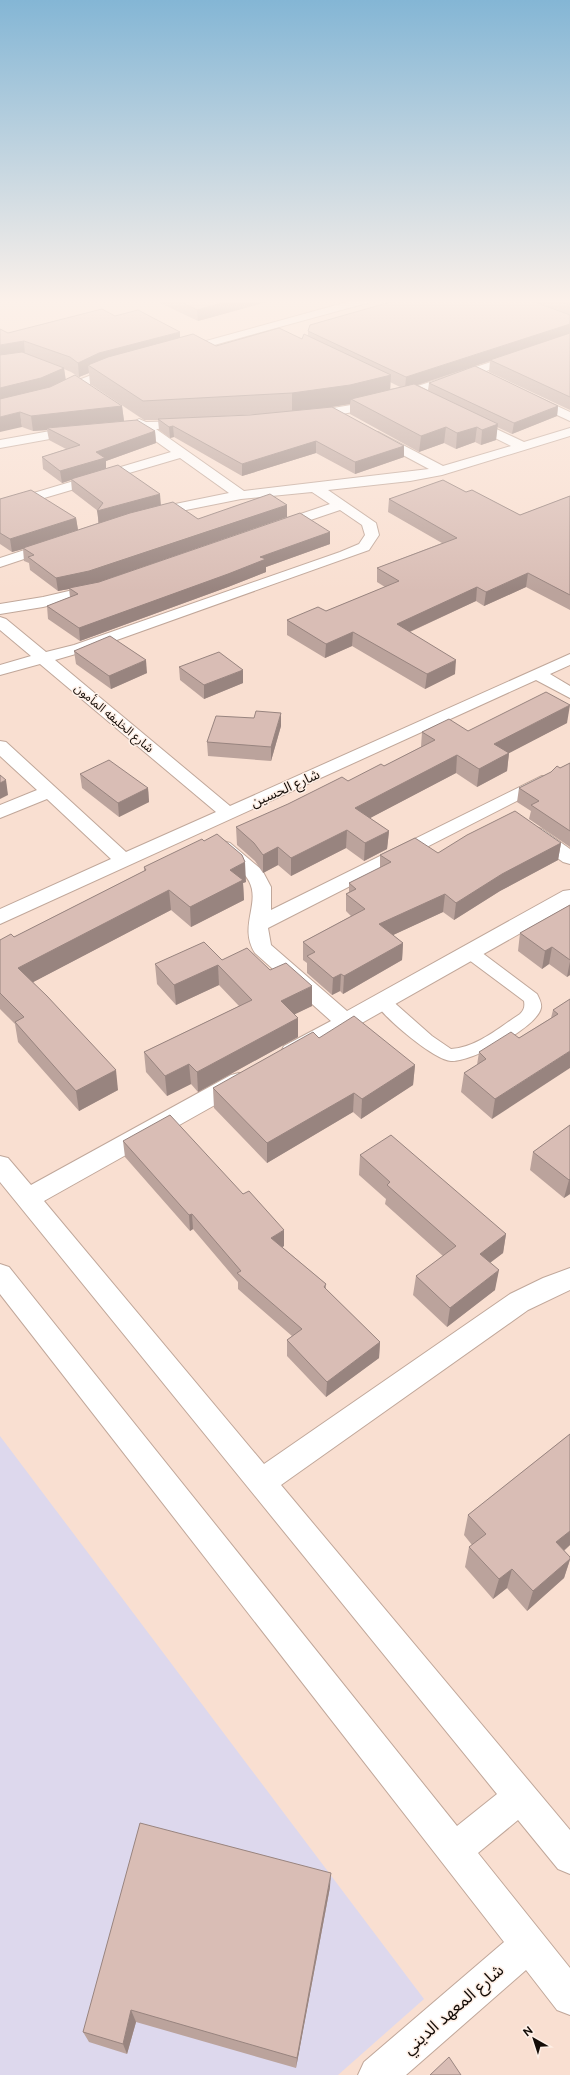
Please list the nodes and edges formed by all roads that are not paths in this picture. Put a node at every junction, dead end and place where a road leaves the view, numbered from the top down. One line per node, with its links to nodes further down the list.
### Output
1 (44, 398): 6 (street)
2 (395, 398): 7 (street)
3 (422, 398): 5 (street)
4 (530, 398): 10 (street)
5 (426, 399)
6 (0, 409)
7 (334, 413): 11 (street); 12 (street)
8 (125, 414): 14 (street)
9 (460, 416): 20 (street)
10 (570, 417)
11 (294, 418)
12 (348, 420)
13 (197, 423): 14 (street)
14 (144, 426): 15 (street); 21 (street)
15 (107, 428)
16 (92, 429): 19 (street)
17 (368, 431): 22 (street)
18 (570, 432): 20 (street)
19 (0, 444)
20 (522, 446): 22 (street)
21 (182, 453): 24 (street); 26 (street)
22 (442, 471): 23 (street)
23 (314, 487): 24 (street); 25 (street)
24 (242, 495): 27 (street)
25 (341, 505): 28 (street); 34 (street)
26 (0, 507)
27 (139, 516)
28 (267, 530)
29 (66, 540): 30 (street)
30 (0, 562)
31 (110, 585): 32 (street)
32 (0, 609)
33 (0, 622): 34 (street, شارع الخليفه المأمون)
34 (44, 658): 36 (street); 44 (street, شارع الخليفه المأمون)
35 (570, 659): 37 (street, شارع الحسين)
36 (0, 670)
37 (537, 674): 38 (street); 44 (street, شارع الحسين)
38 (570, 693)
39 (0, 746): 41 (street)
40 (542, 781): 42 (street)
41 (49, 792): 43 (street); 47 (street)
42 (494, 805): 46 (street); 50 (street)
43 (0, 812)
44 (229, 814): 45 (street, شارع الحسين)
45 (199, 827): 47 (street, شارع الحسين); 50 (street)
46 (570, 858)
47 (124, 861): 49 (street, شارع الحسين)
48 (570, 896): 51 (street)
49 (0, 917)
50 (257, 925): 53 (street)
51 (471, 953): 52 (street); 52 (lane)
52 (383, 1002): 53 (street)
53 (346, 1022): 55 (street)
54 (0, 1165): 55 (street)
55 (28, 1198): 58 (street)
56 (0, 1275): 60 (street)
57 (570, 1279): 58 (street)
58 (262, 1482): 59 (street)
59 (520, 1796): 60 (street); 61 (street)
60 (455, 1850): 62 (street)
61 (570, 1857)
62 (529, 1944): 63 (street); 64 (street, شارع المعهد الديني)
63 (570, 1997)
64 (377, 2075)

